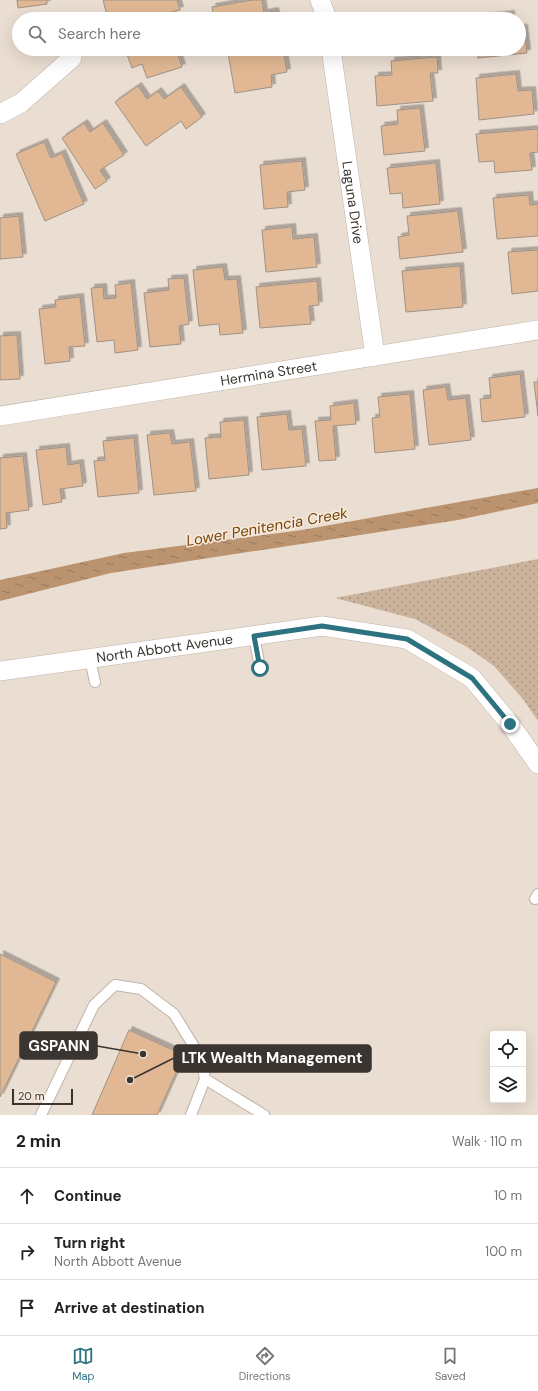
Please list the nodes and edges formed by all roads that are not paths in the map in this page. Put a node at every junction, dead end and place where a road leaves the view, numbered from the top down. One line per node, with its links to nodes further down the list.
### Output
1 (320, 0): 2 (street)
2 (324, 12)
3 (332, 56): 7 (street, Laguna Drive)
4 (72, 58): 5 (street)
5 (0, 114)
6 (538, 330): 7 (street, Hermina Street)
7 (375, 356): 8 (street, Hermina Street)
8 (0, 416)
9 (254, 636): 10 (street, North Abbott Avenue); 11 (lane); 14 (street, North Abbott Avenue)
10 (90, 659): 12 (street, North Abbott Avenue); 13 (lane)
11 (260, 668)
12 (0, 671)
13 (95, 682)
14 (538, 764)
15 (205, 1079): 16 (lane); 17 (lane); 18 (lane)
16 (41, 1115)
17 (191, 1115)
18 (264, 1115)

